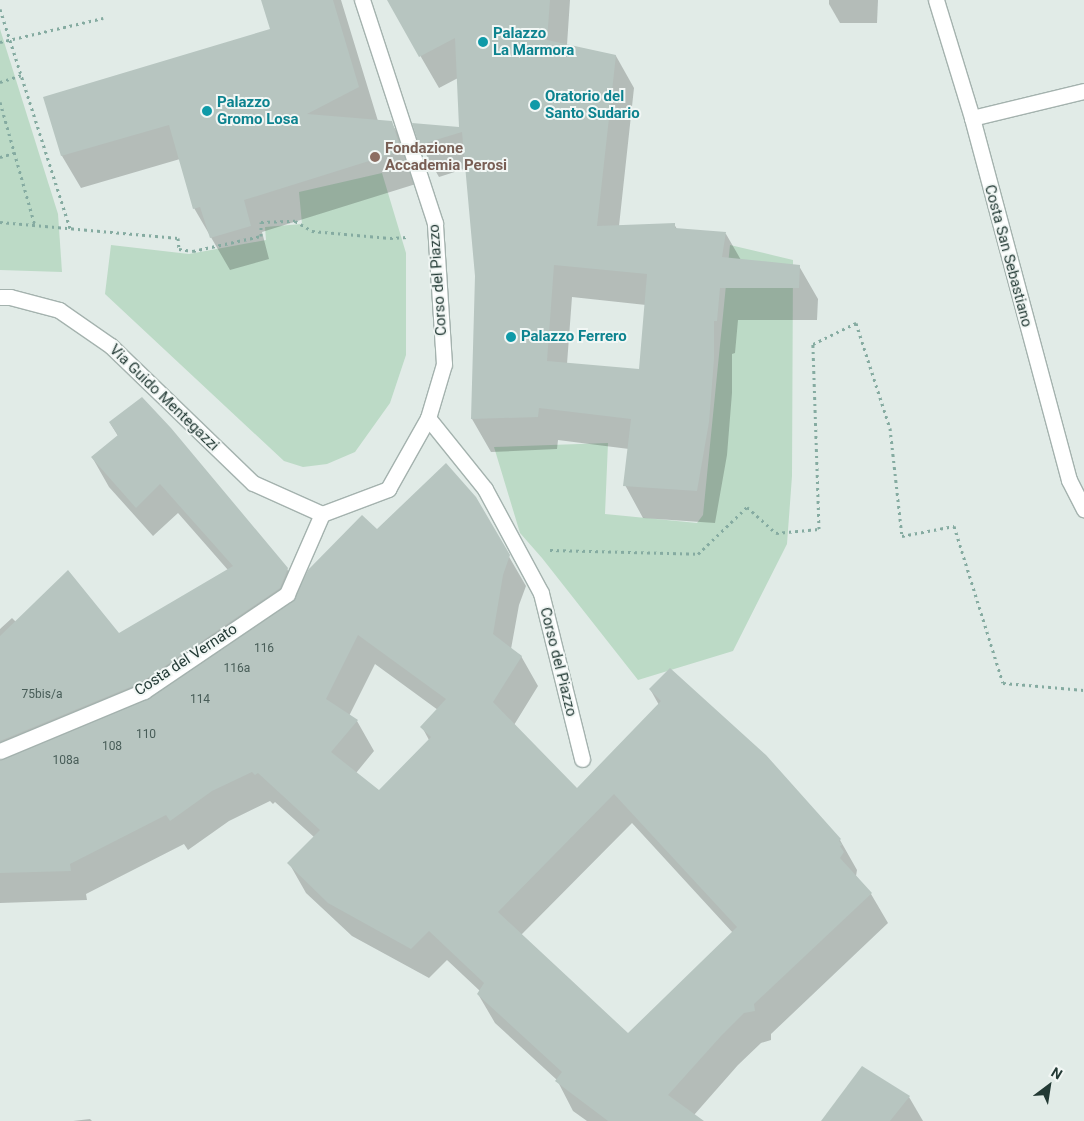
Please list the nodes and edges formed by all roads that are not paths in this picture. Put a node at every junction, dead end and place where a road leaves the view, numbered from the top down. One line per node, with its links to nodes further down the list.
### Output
1 (362, 0): 6 (street, Corso del Piazzo)
2 (936, 0): 4 (street, Costa San Sebastiano)
3 (1084, 91): 4 (street)
4 (972, 118): 7 (street, Costa San Sebastiano)
5 (0, 297): 8 (street, Via Guido Mentegazzi)
6 (428, 418): 8 (street, Corso del Piazzo); 10 (street, Corso del Piazzo)
7 (1084, 509)
8 (322, 514): 9 (street, Costa del Vernato)
9 (0, 751)
10 (582, 759)

